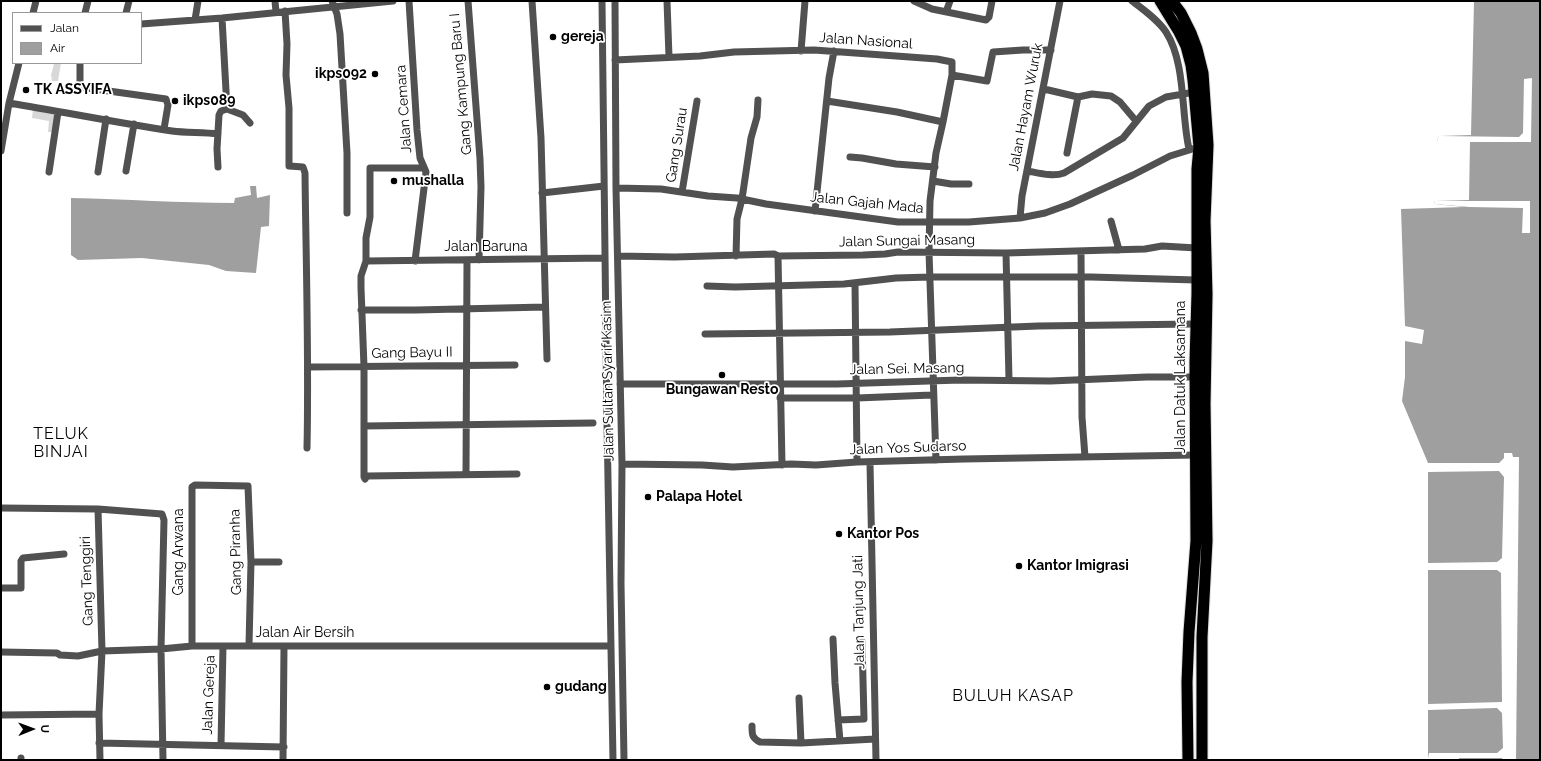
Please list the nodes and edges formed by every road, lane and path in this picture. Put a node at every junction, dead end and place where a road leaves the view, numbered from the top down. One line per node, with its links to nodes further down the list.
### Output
1 (36, 1): 23 (street)
2 (88, 1): 24 (street)
3 (129, 1): 25 (street)
4 (198, 1): 29 (street)
5 (275, 1): 26 (street)
6 (393, 1): 21 (street)
7 (409, 1): 64 (street, Jalan Cemara)
8 (468, 1): 91 (street, Gang Kampung Baru I)
9 (532, 1): 75 (street)
10 (602, 1): 72 (street, Jalan Sultan Syarif Kasim)
11 (615, 1): 35 (street, Jalan Sultan Syarif Kasim)
12 (667, 1): 34 (street)
13 (805, 1): 32 (street)
14 (914, 1): 27 (street)
15 (950, 1): 27 (street)
16 (992, 1): 27 (street)
17 (1060, 1): 31 (street, Jalan Hayam Wuruk)
18 (1132, 1): 40 (street)
19 (1160, 1): 38 (highway, Jalan Datuk Laksamana)
20 (1172, 1): 50 (highway, Jalan Datuk Laksamana)
21 (333, 4): 22 (street); 78 (street)
22 (285, 11): 26 (street); 116 (street)
23 (32, 12)
24 (85, 12)
25 (126, 12)
26 (276, 12): 28 (street)
27 (946, 12)
28 (222, 18): 29 (street); 49 (street)
29 (195, 20): 30 (street)
30 (142, 24)
31 (1051, 50): 39 (street); 41 (street, Jalan Hayam Wuruk)
32 (801, 51): 33 (street, Jalan Nasional); 34 (street, Jalan Nasional)
33 (834, 51): 39 (street, Jalan Nasional); 47 (street)
34 (669, 57): 35 (street, Jalan Nasional)
35 (615, 60): 73 (street, Jalan Sultan Syarif Kasim)
36 (19, 64): 48 (street)
37 (80, 64): 57 (street)
38 (1193, 74): 40 (street); 42 (highway, Jalan Datuk Laksamana)
39 (952, 75): 54 (street)
40 (1180, 77): 43 (street)
41 (1044, 89): 44 (street); 67 (street, Jalan Hayam Wuruk)
42 (1195, 92): 43 (street); 50 (highway, Jalan Datuk Laksamana)
43 (1182, 94): 53 (street); 59 (street)
44 (1078, 97): 53 (street); 61 (street)
45 (758, 100): 76 (street)
46 (697, 101): 74 (street, Gang Surau)
47 (828, 101): 54 (street); 77 (street)
48 (9, 103): 51 (street); 60 (street)
49 (227, 109): 55 (street); 58 (street)
50 (1201, 111): 59 (highway, Jalan Datuk Laksamana); 103 (highway, Jalan Datuk Laksamana)
51 (58, 112): 52 (street); 68 (street)
52 (106, 119): 56 (street); 69 (street)
53 (1136, 121): 67 (street)
54 (943, 122): 65 (street)
55 (250, 123)
56 (134, 124): 57 (street); 66 (street)
57 (164, 129): 58 (street)
58 (218, 134): 63 (street)
59 (1194, 148): 79 (street, Jalan Gajah Mada); 82 (highway, Jalan Datuk Laksamana)
60 (1, 151)
61 (1067, 153)
62 (850, 158): 65 (street)
63 (218, 167)
64 (424, 168): 93 (street); 94 (street, Jalan Cemara)
65 (934, 168): 70 (street)
66 (126, 171)
67 (1028, 171): 79 (street, Jalan Hayam Wuruk)
68 (49, 172)
69 (98, 172)
70 (933, 182): 71 (street); 81 (street)
71 (970, 184)
72 (604, 186): 75 (street); 90 (street, Jalan Sultan Syarif Kasim)
73 (616, 188): 74 (street, Jalan Gajah Mada); 87 (street, Jalan Sultan Syarif Kasim)
74 (682, 192): 76 (street, Jalan Gajah Mada)
75 (542, 193): 92 (street)
76 (742, 199): 77 (street, Jalan Gajah Mada); 88 (street)
77 (814, 211): 81 (street, Jalan Gajah Mada)
78 (347, 213)
79 (1020, 218): 81 (street, Jalan Gajah Mada)
80 (1111, 221): 84 (street)
81 (929, 223): 85 (street)
82 (1197, 248): 84 (street, Jalan Sungai Masang); 99 (highway, Jalan Datuk Laksamana)
83 (1081, 250): 84 (street, Jalan Sungai Masang); 86 (street, Jalan Sungai Masang); 98 (street)
84 (1119, 250)
85 (928, 252): 86 (street, Jalan Sungai Masang); 89 (street, Jalan Sungai Masang); 96 (street)
86 (1006, 253): 97 (street)
87 (618, 256): 88 (street, Jalan Sungai Masang); 125 (street, Jalan Sultan Syarif Kasim)
88 (736, 256): 89 (street, Jalan Sungai Masang)
89 (778, 256): 101 (street)
90 (605, 258): 92 (street, Jalan Baruna); 133 (street, Jalan Sultan Syarif Kasim)
91 (479, 260): 92 (street, Jalan Baruna); 95 (street, Jalan Baruna)
92 (544, 260): 104 (street)
93 (366, 261): 94 (street, Jalan Baruna); 106 (street)
94 (415, 261): 95 (street, Jalan Baruna)
95 (467, 261): 105 (street)
96 (930, 277): 97 (street); 100 (street); 110 (street)
97 (1006, 277): 98 (street); 109 (street)
98 (1081, 278): 99 (street); 108 (street)
99 (1196, 280): 103 (highway, Jalan Datuk Laksamana)
100 (855, 283): 101 (street); 111 (street)
101 (779, 284): 102 (street); 112 (street)
102 (707, 286)
103 (1202, 294): 107 (highway, Jalan Datuk Laksamana); 149 (highway, Jalan Datuk Laksamana)
104 (545, 307): 105 (street); 114 (street)
105 (467, 309): 106 (street); 117 (street)
106 (361, 310): 118 (street)
107 (1195, 324): 108 (street); 119 (highway, Jalan Datuk Laksamana)
108 (1081, 326): 109 (street); 121 (street)
109 (1007, 327): 110 (street); 120 (street)
110 (931, 331): 111 (street); 122 (street)
111 (856, 332): 112 (street); 123 (street)
112 (779, 333): 113 (street); 126 (street)
113 (705, 334)
114 (547, 359)
115 (515, 365): 117 (street, Gang Bayu II)
116 (309, 366): 118 (street, Gang Bayu II); 136 (street)
117 (467, 366): 118 (street, Gang Bayu II); 134 (street)
118 (364, 367): 135 (street)
119 (1195, 377): 121 (street, Jalan Sei. Masang); 137 (highway, Jalan Datuk Laksamana)
120 (1009, 380): 121 (street, Jalan Sei. Masang); 122 (street, Jalan Sei. Masang)
121 (1082, 380): 138 (street)
122 (932, 381): 124 (street, Jalan Sei. Masang); 128 (street)
123 (856, 383): 124 (street, Jalan Sei. Masang); 127 (street, Jalan Sei. Masang); 131 (street)
124 (885, 383): 132 (street)
125 (620, 384): 126 (street, Jalan Sei. Masang); 142 (street, Jalan Sultan Syarif Kasim)
126 (780, 384): 127 (street, Jalan Sei. Masang); 129 (street)
127 (837, 384): 130 (street)
128 (932, 395): 132 (street); 139 (street)
129 (780, 398): 130 (street); 143 (street)
130 (838, 398): 131 (street)
131 (857, 398): 132 (street); 140 (street)
132 (885, 398)
133 (607, 422): 134 (street); 160 (street, Jalan Sultan Syarif Kasim)
134 (466, 423): 135 (street); 144 (street)
135 (364, 426): 144 (street)
136 (307, 448)
137 (1196, 455): 138 (street, Jalan Yos Sudarso); 149 (highway, Jalan Datuk Laksamana)
138 (1085, 457): 139 (street, Jalan Yos Sudarso)
139 (936, 460): 141 (street, Jalan Yos Sudarso)
140 (858, 462): 141 (street, Jalan Yos Sudarso); 143 (street, Jalan Yos Sudarso)
141 (870, 463): 171 (street, Jalan Tanjung Jati)
142 (622, 464): 143 (street, Jalan Yos Sudarso); 167 (street, Jalan Sultan Syarif Kasim)
143 (782, 465)
144 (466, 474): 145 (street)
145 (518, 474)
146 (220, 485): 151 (street, Gang Piranha); 156 (street, Gang Arwana)
147 (1, 508): 148 (street)
148 (98, 509): 161 (street); 162 (street, Gang Tenggiri)
149 (1202, 541): 184 (highway, Jalan Datuk Laksamana); 185 (highway, Jalan Datuk Laksamana)
150 (64, 554): 153 (street)
151 (251, 562): 152 (street); 158 (street, Gang Piranha)
152 (279, 562)
153 (1, 588)
154 (833, 639): 168 (street)
155 (862, 642): 168 (street)
156 (192, 646): 157 (street, Jalan Air Bersih); 161 (street, Jalan Air Bersih)
157 (224, 646): 158 (street, Jalan Air Bersih); 176 (street, Jalan Gereja)
158 (249, 646): 159 (street, Jalan Air Bersih)
159 (284, 646): 160 (street, Jalan Air Bersih); 177 (street)
160 (611, 646): 169 (street, Jalan Sultan Syarif Kasim)
161 (161, 649): 162 (street, Jalan Air Bersih); 175 (street)
162 (102, 651): 163 (street, Jalan Air Bersih); 165 (street, Gang Tenggiri)
163 (1, 652)
164 (800, 698): 174 (street)
165 (99, 714): 166 (street); 173 (street, Gang Tenggiri)
166 (1, 715)
167 (624, 720): 169 (street); 182 (street, Jalan Sultan Syarif Kasim)
168 (838, 720): 172 (street)
169 (613, 721): 181 (street, Jalan Sultan Syarif Kasim)
170 (752, 726): 174 (street)
171 (875, 739): 172 (street); 183 (street, Jalan Tanjung Jati)
172 (840, 741): 174 (street)
173 (99, 743): 175 (street); 178 (street, Gang Tenggiri)
174 (801, 743)
175 (162, 745): 176 (street); 179 (street)
176 (221, 745): 177 (street)
177 (284, 747): 180 (street)
178 (100, 760)
179 (162, 760)
180 (284, 760)
181 (613, 760)
182 (624, 760)
183 (876, 760)
184 (1188, 760)
185 (1202, 760)

